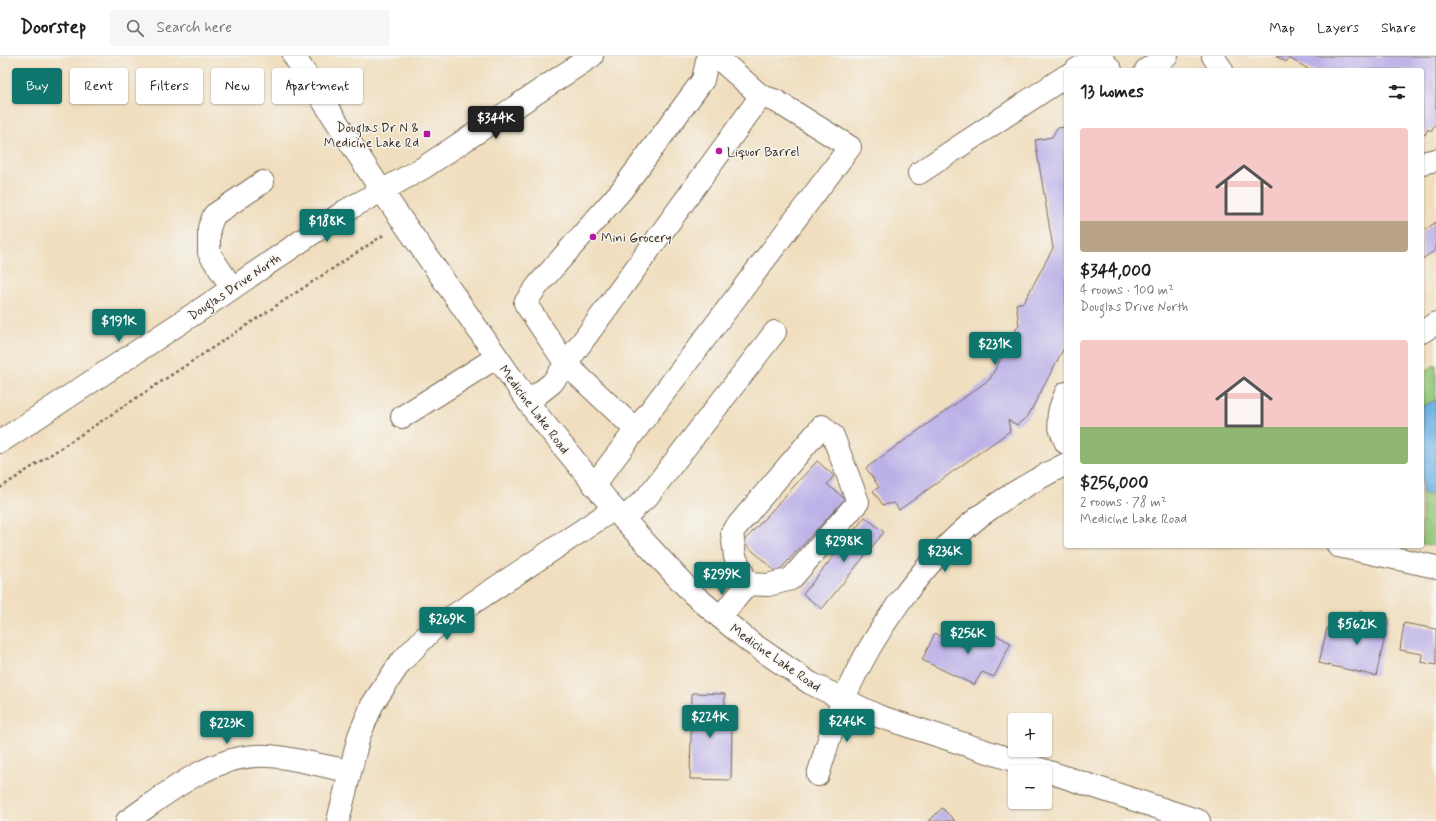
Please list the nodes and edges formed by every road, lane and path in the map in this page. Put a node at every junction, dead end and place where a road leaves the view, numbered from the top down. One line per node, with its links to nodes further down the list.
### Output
1 (294, 56): 18 (street, Medicine Lake Road)
2 (592, 56): 18 (street, Douglas Drive North)
3 (708, 56): 25 (street)
4 (716, 56): 13 (street)
5 (1098, 56): 8 (street); 9 (street)
6 (1166, 56): 10 (street)
7 (1213, 56): 11 (street)
8 (1079, 68)
9 (1110, 68)
10 (1149, 68)
11 (1221, 68)
12 (1064, 77): 16 (street)
13 (761, 96): 25 (street); 29 (street)
14 (1436, 160): 15 (street)
15 (1424, 163)
16 (919, 173)
17 (263, 182): 20 (street)
18 (381, 190): 20 (street, Douglas Drive North); 24 (street, Medicine Lake Road)
19 (385, 234): 34 (path)
20 (232, 288): 31 (street, Douglas Drive North)
21 (1436, 323): 22 (street)
22 (1424, 331)
23 (775, 332): 35 (street)
24 (497, 357): 27 (street, Medicine Lake Road); 28 (street)
25 (566, 364): 27 (street); 29 (street)
26 (1064, 398): 30 (street)
27 (528, 402): 33 (street, Medicine Lake Road)
28 (402, 417)
29 (635, 429): 33 (street)
30 (1064, 438)
31 (0, 442)
32 (1064, 465): 40 (street)
33 (594, 485): 35 (street, Medicine Lake Road)
34 (0, 488)
35 (618, 514): 39 (street, Medicine Lake Road); 41 (street)
36 (1347, 548): 37 (street)
37 (1436, 567)
38 (748, 584): 38 (street); 39 (street)
39 (720, 617): 40 (street, Medicine Lake Road)
40 (843, 700): 42 (street); 45 (street, Medicine Lake Road)
41 (349, 771): 43 (street); 44 (street)
42 (818, 774)
43 (127, 821)
44 (338, 821)
45 (1199, 821)

